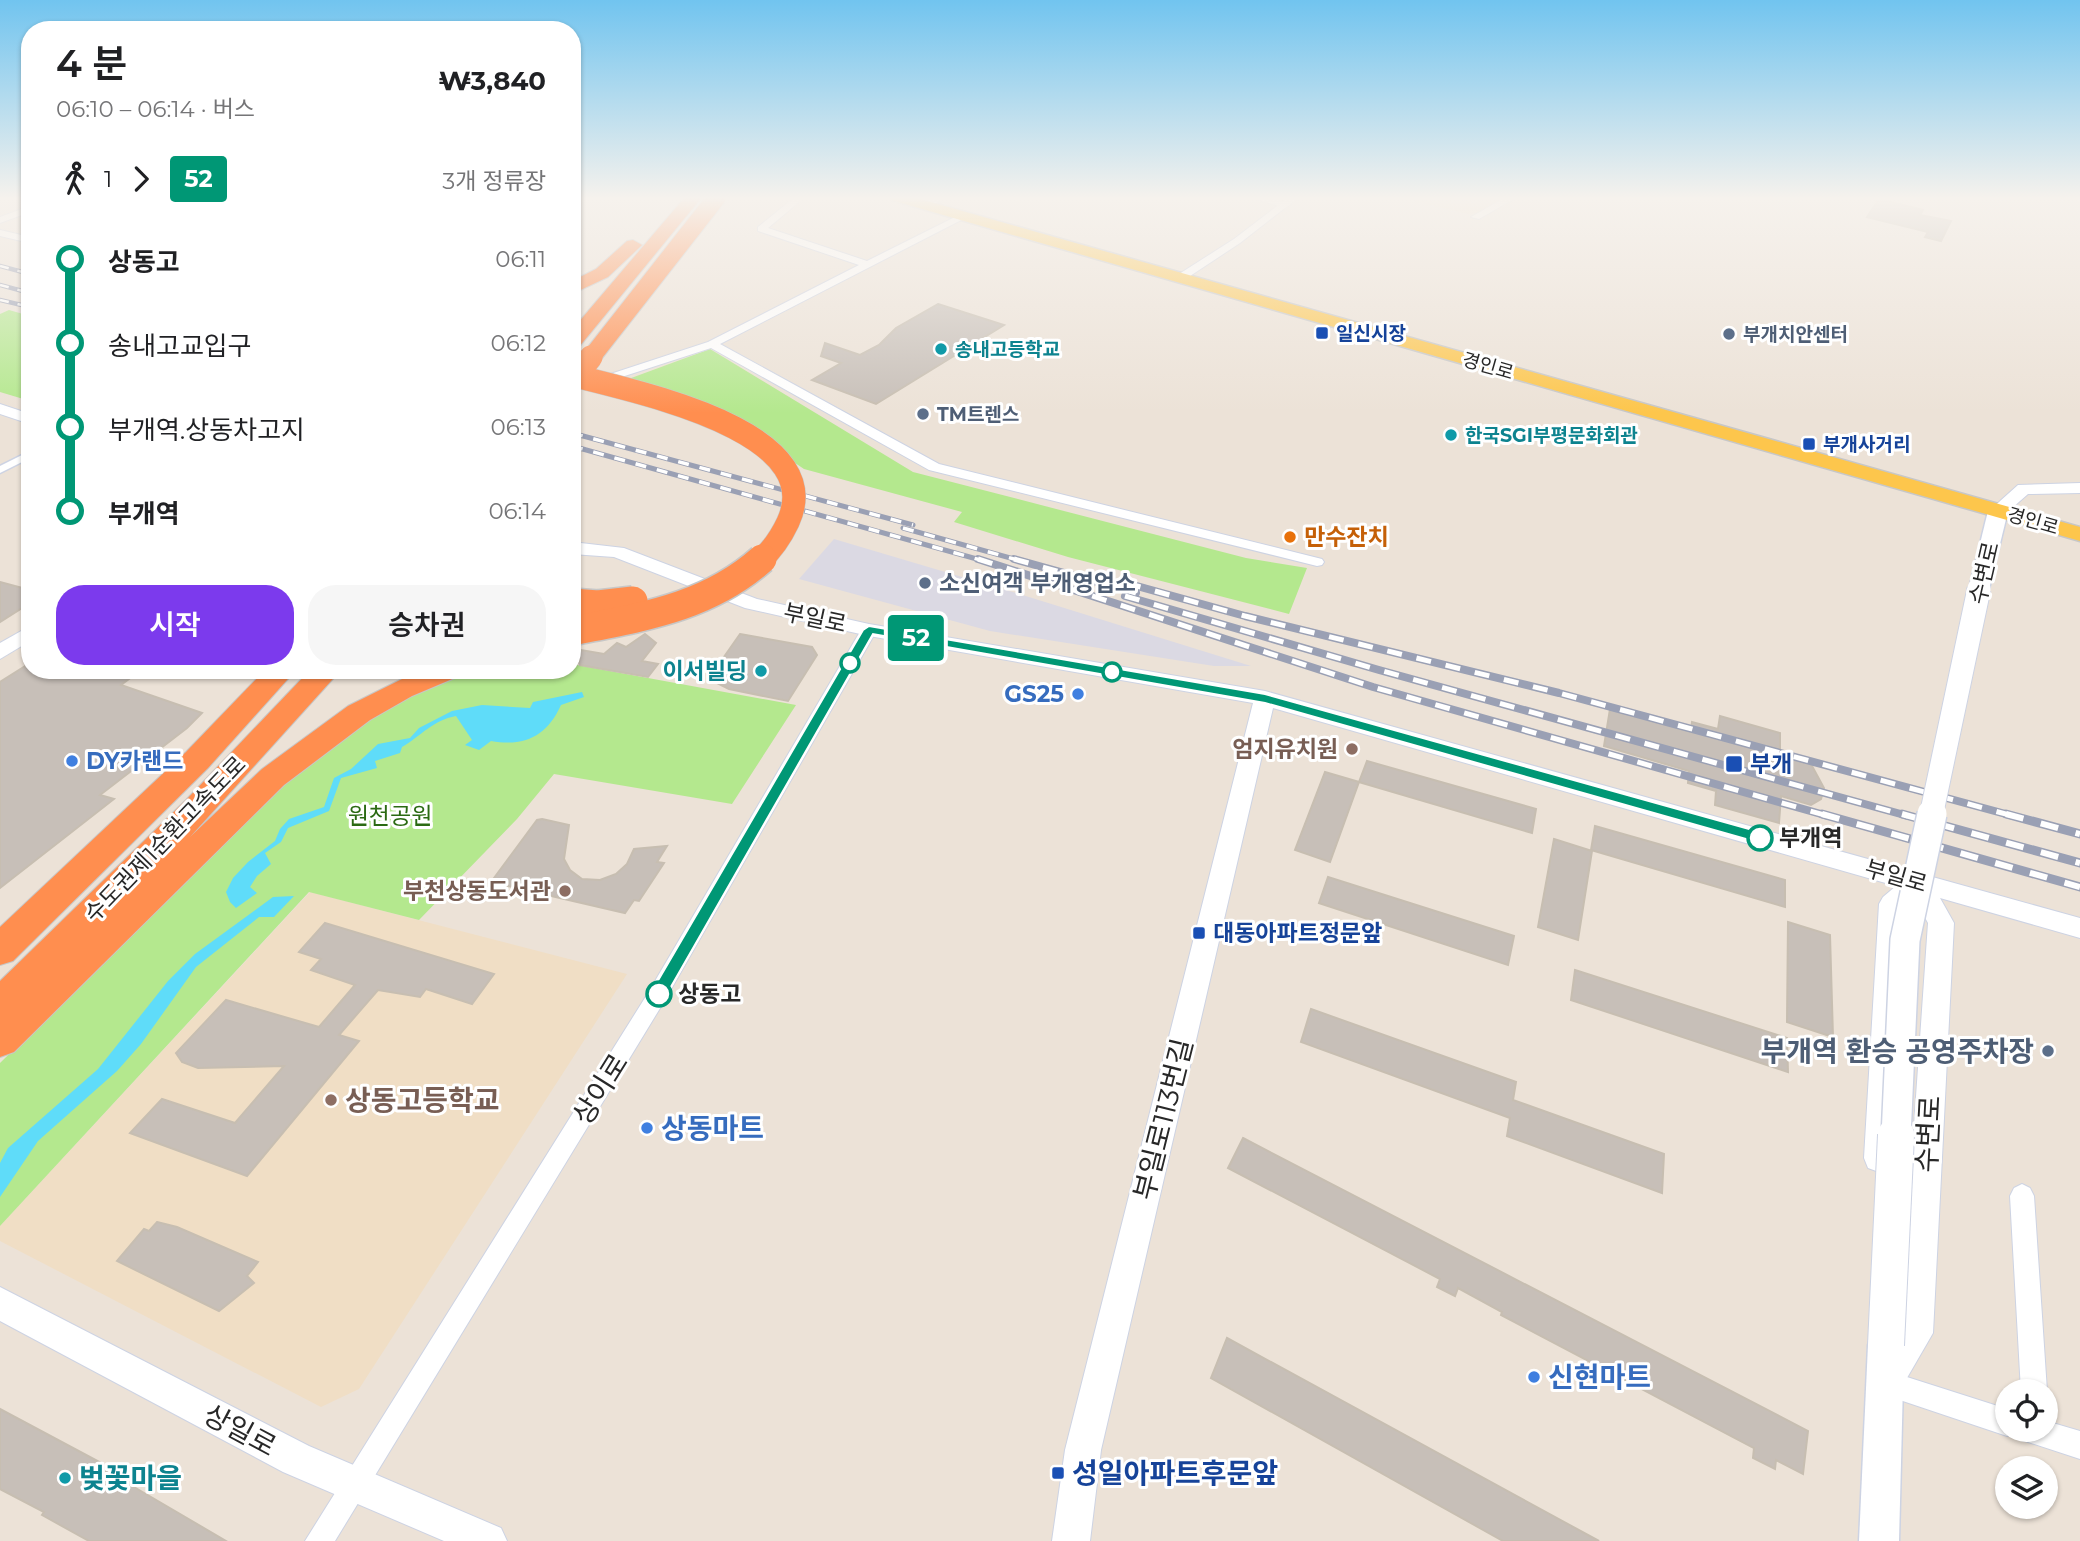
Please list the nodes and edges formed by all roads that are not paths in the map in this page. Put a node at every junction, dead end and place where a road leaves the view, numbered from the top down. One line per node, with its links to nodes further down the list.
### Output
1 (607, 269): 8 (highway)
2 (634, 269): 9 (highway)
3 (661, 269): 11 (highway, bridge)
4 (861, 269): 10 (street)
5 (1148, 269): 7 (main road, 경인로)
6 (1194, 269): 7 (street)
7 (1180, 278): 20 (main road, 경인로)
8 (581, 284)
9 (581, 332)
10 (712, 344): 14 (street); 23 (street)
11 (581, 371)
12 (581, 378): 25 (highway, bridge)
13 (581, 385): 24 (highway, bridge)
14 (581, 386)
15 (0, 409): 16 (street)
16 (21, 416)
17 (21, 459): 18 (street)
18 (0, 470)
19 (2080, 488): 20 (street)
20 (1998, 511): 21 (main road, 경인로); 43 (main road, 수변로, bridge)
21 (2080, 534)
22 (581, 549): 26 (street, 부일로)
23 (1317, 562)
24 (581, 604)
25 (581, 629)
26 (869, 630): 33 (street, 부일로); 47 (street, 상이로)
27 (21, 638): 28 (street)
28 (0, 652)
29 (257, 679): 34 (highway)
30 (274, 679): 34 (highway, 수도권제1순환고속도로)
31 (319, 679): 38 (highway, 수도권제1순환고속도로)
32 (426, 679): 39 (highway)
33 (1265, 698): 35 (street, 부일로); 50 (street, 부일로113번길)
34 (197, 760): 37 (highway, 수도권제1순환고속도로)
35 (1917, 882): 36 (street, 부일로); 43 (street, 수변로); 43 (street, 수변로)
36 (2080, 928)
37 (0, 950)
38 (0, 1005)
39 (0, 1040)
40 (2022, 1196): 42 (street)
41 (0, 1303): 47 (street, 상일로)
42 (2033, 1379)
43 (1885, 1383): 44 (street); 51 (main road, 수변로)
44 (1995, 1418)
45 (2058, 1438): 46 (street)
46 (2080, 1445)
47 (354, 1486): 48 (street, 상이로); 49 (street, 상일로)
48 (319, 1541)
49 (488, 1541)
50 (1070, 1541)
51 (1879, 1541)

